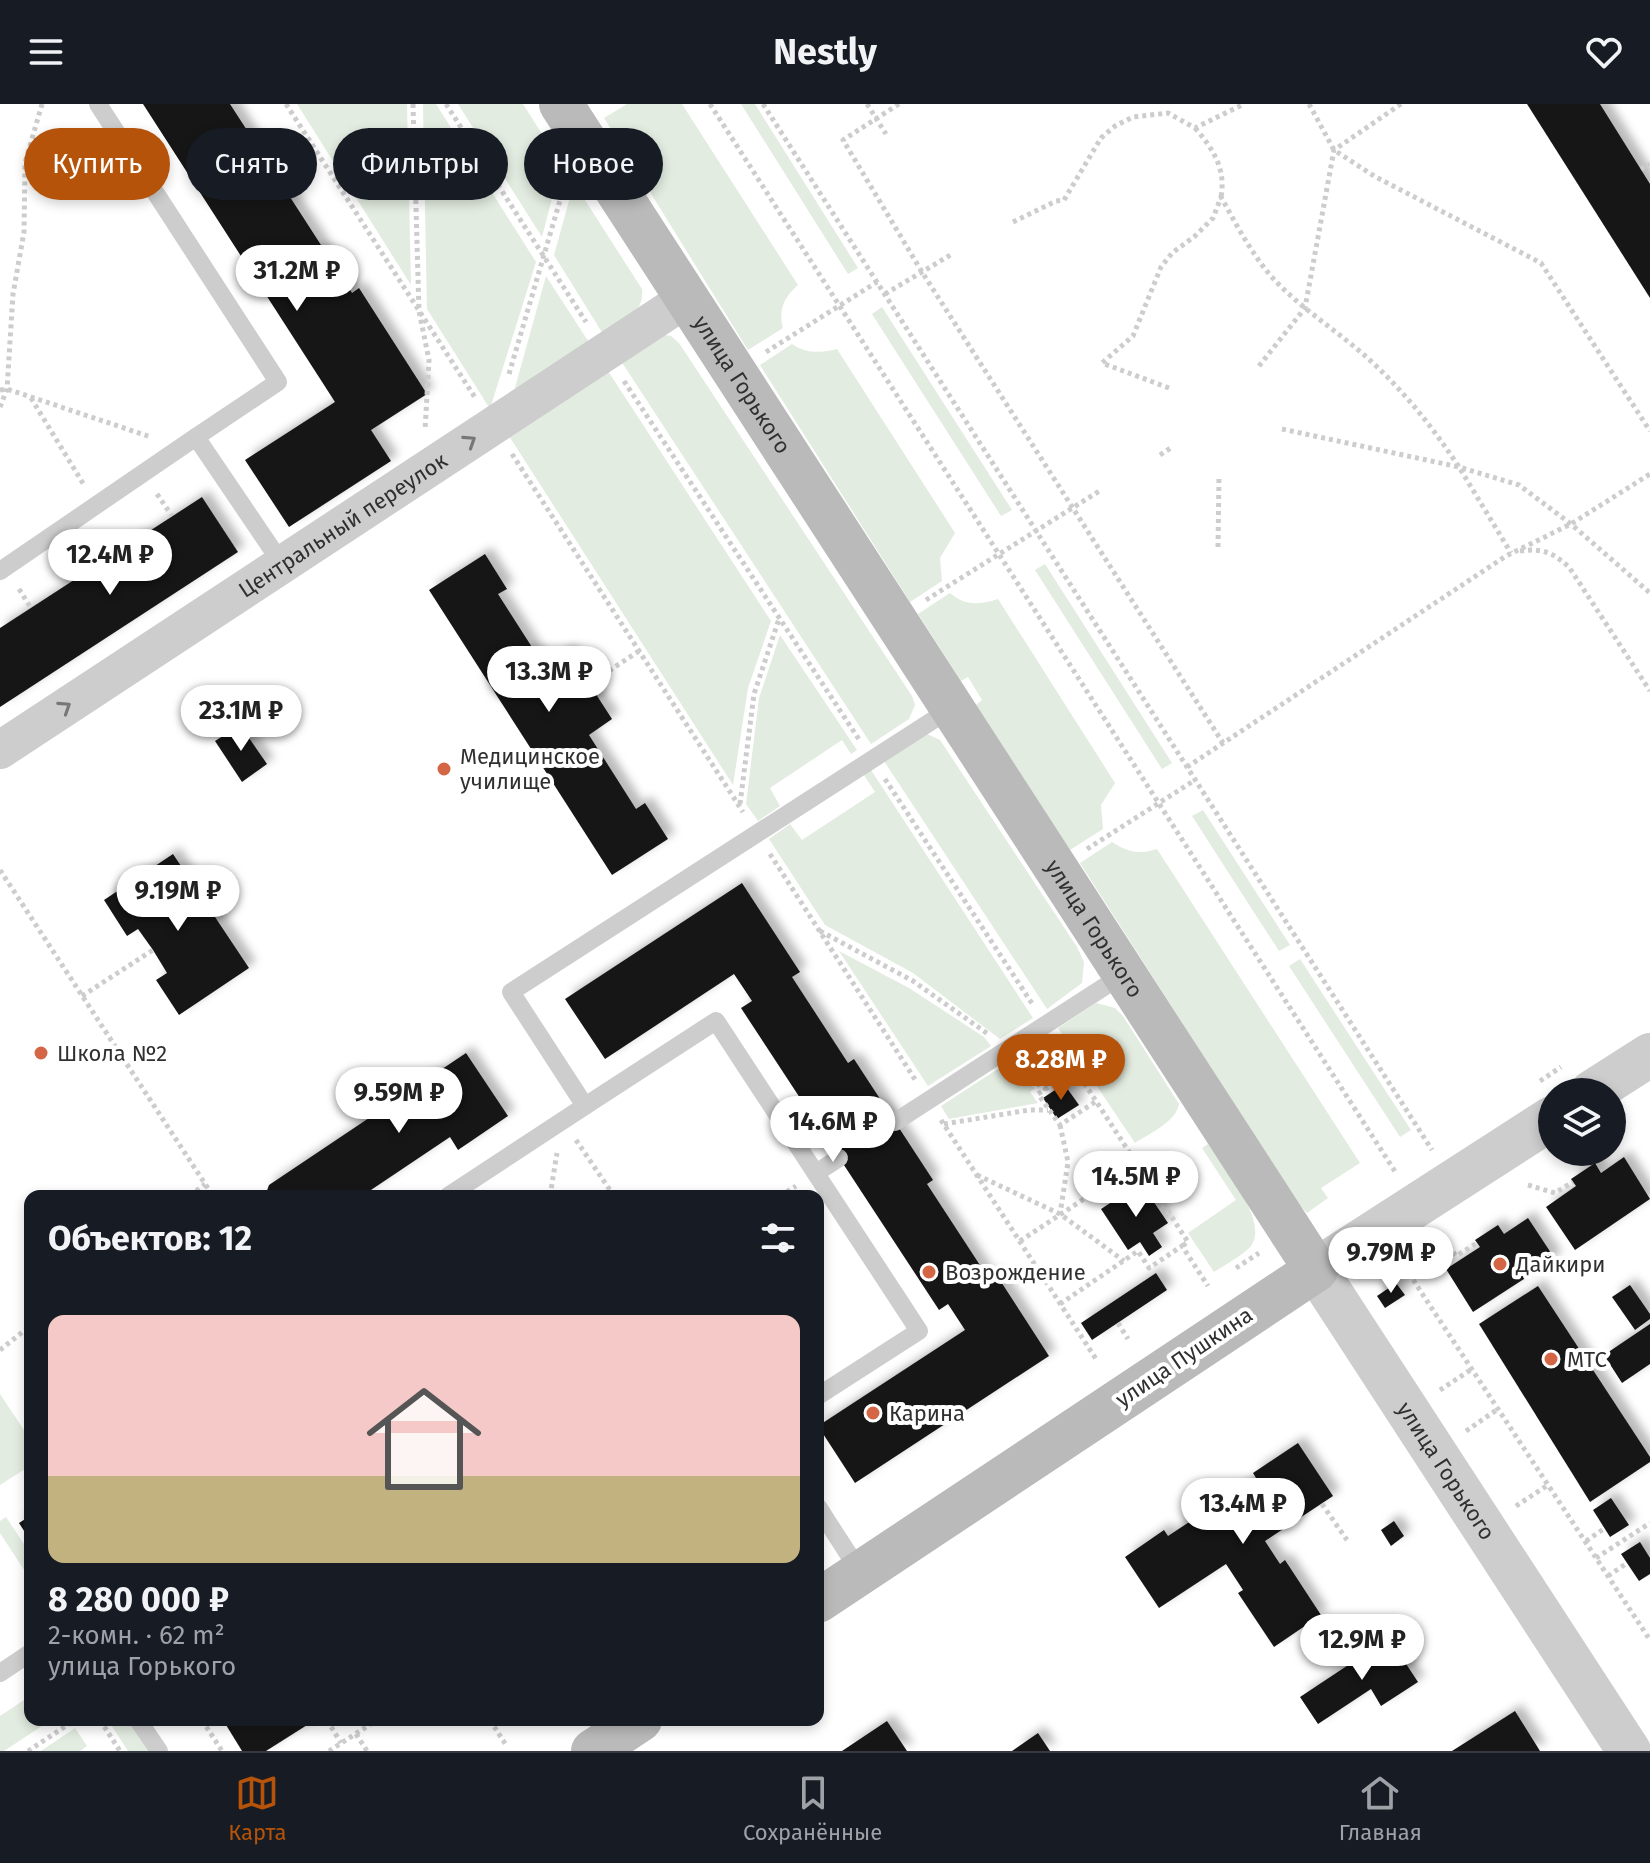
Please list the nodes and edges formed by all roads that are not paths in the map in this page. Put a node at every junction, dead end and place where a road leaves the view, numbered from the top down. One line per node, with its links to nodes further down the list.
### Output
1 (98, 104): 4 (lane)
2 (570, 118): 3 (main road, улица Горького)
3 (686, 299): 5 (street, Центральный переулок, one-way to 3); 7 (main road, улица Горького)
4 (189, 442): 5 (lane); 6 (lane)
5 (282, 564): 8 (street, Центральный переулок, one-way to 5)
6 (0, 571)
7 (952, 708): 9 (main road, улица Горького); 13 (lane)
8 (0, 750)
9 (1124, 974): 14 (lane); 18 (main road, улица Горького)
10 (1650, 1055): 11 (street)
11 (1579, 1078)
12 (1538, 1105): 18 (street, улица Пушкина)
13 (585, 1106): 16 (lane); 17 (lane)
14 (895, 1122)
15 (839, 1158): 16 (lane)
16 (816, 1173): 19 (lane)
17 (457, 1190)
18 (1316, 1270): 21 (main road, улица Пушкина); 29 (street, улица Горького)
19 (824, 1392)
20 (824, 1516): 21 (lane)
21 (860, 1573): 22 (main road, улица Пушкина)
22 (824, 1597)
23 (24, 1657): 24 (lane)
24 (0, 1673)
25 (142, 1726): 27 (lane)
26 (631, 1726): 28 (main road)
27 (159, 1751)
28 (593, 1751)
29 (1629, 1751)

